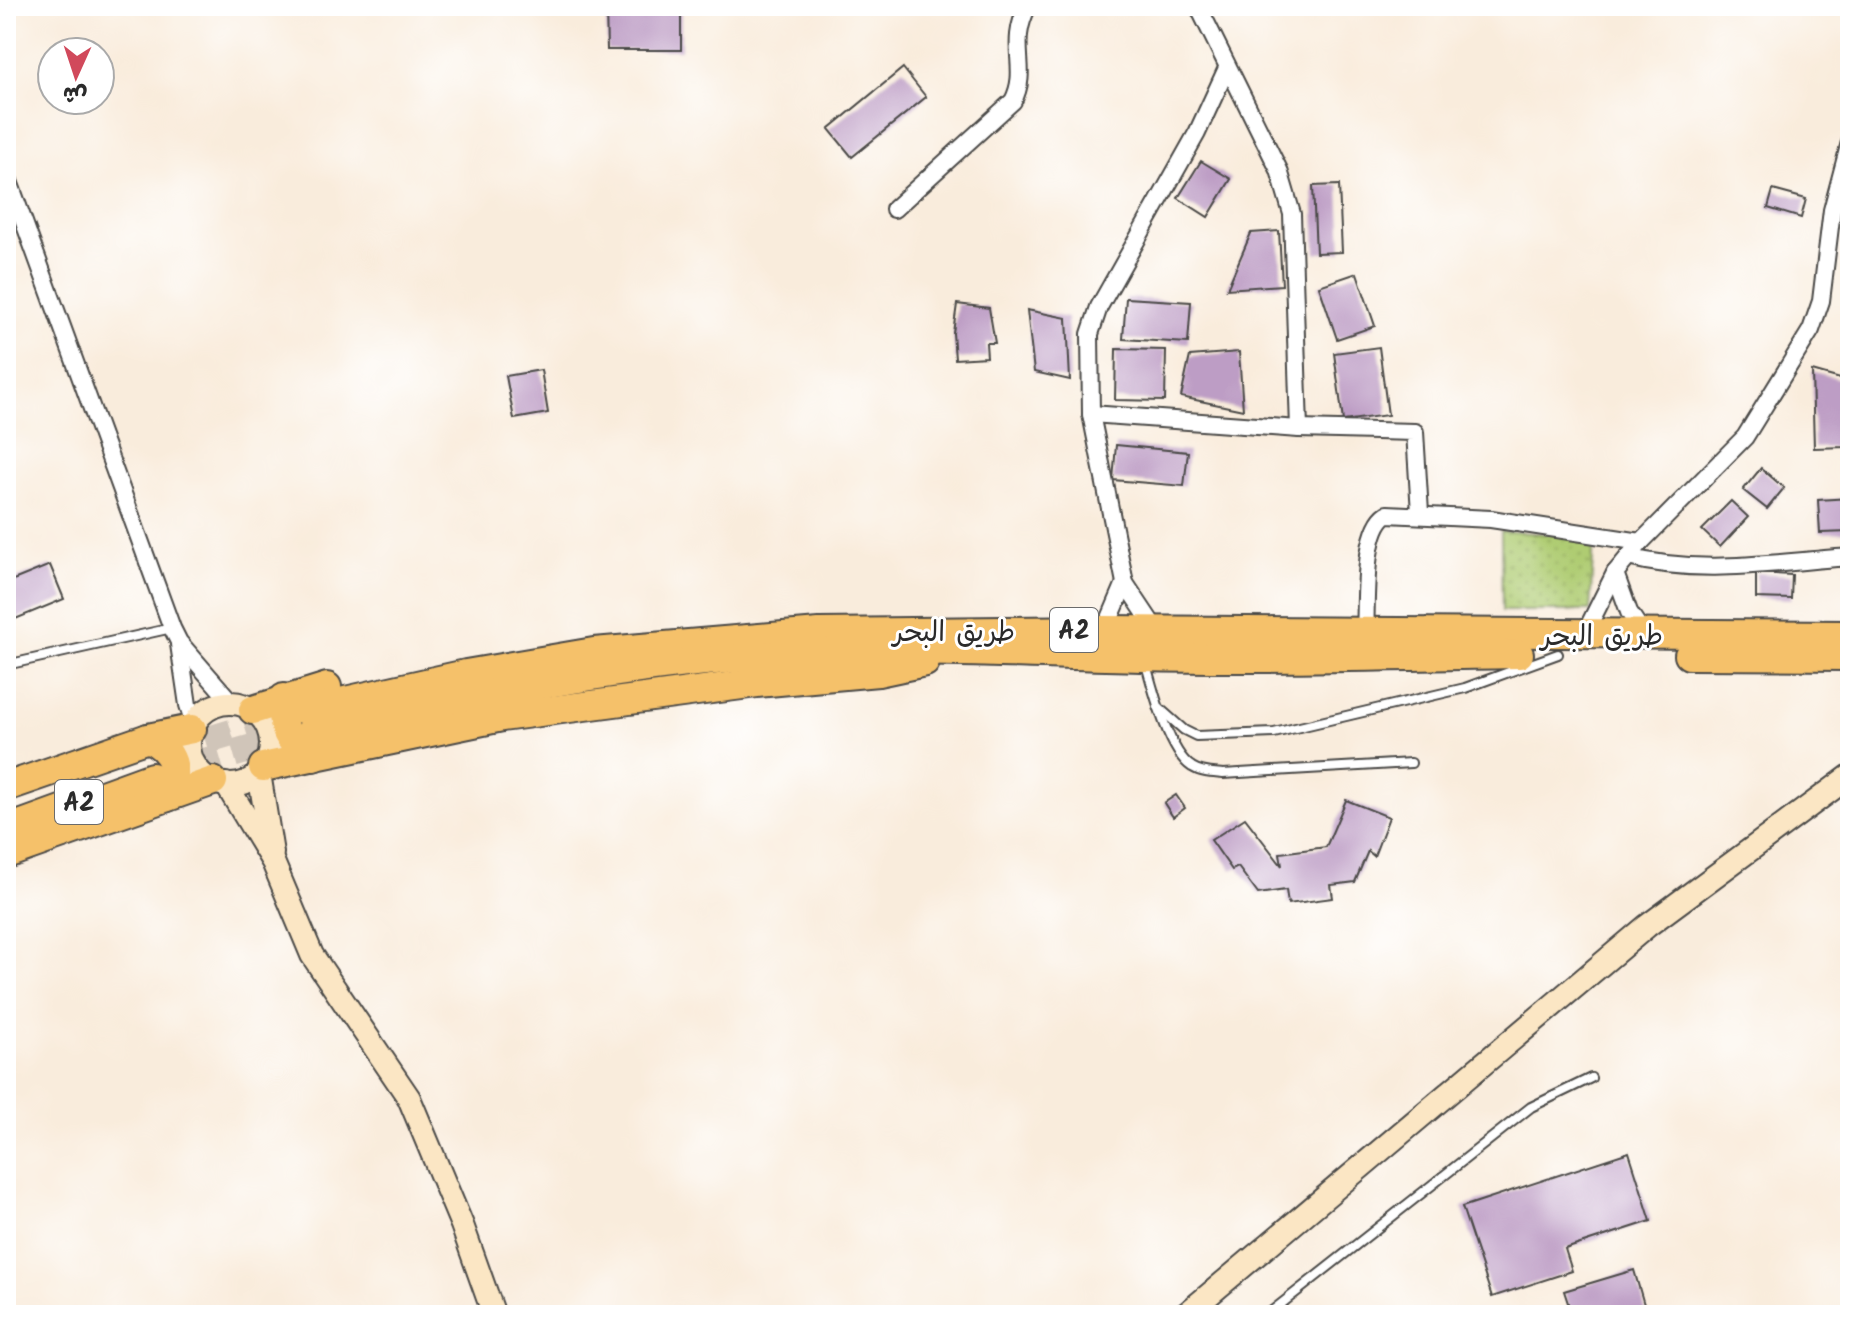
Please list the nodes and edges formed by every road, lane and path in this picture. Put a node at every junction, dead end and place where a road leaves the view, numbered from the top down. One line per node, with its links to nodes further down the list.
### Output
1 (1028, 6): 6 (street)
2 (1198, 6): 3 (street)
3 (1227, 68): 7 (street); 8 (street)
4 (1850, 142): 10 (street)
5 (6, 173): 20 (street)
6 (894, 209)
7 (1091, 414): 8 (street); 14 (street)
8 (1299, 429): 9 (street)
9 (1420, 513): 10 (street); 19 (street)
10 (1641, 542): 11 (street)
11 (1628, 557): 12 (street); 13 (street)
12 (1850, 557)
13 (1615, 573): 17 (street); 21 (street)
14 (1125, 583): 16 (street); 18 (street)
15 (1743, 623): 17 (lane)
16 (1105, 630): 18 (highway, طريق البحر / A2); 29 (highway, طريق البحر / A2)
17 (1641, 630): 21 (highway, طريق البحر / A2); 22 (highway, طريق البحر / A2)
18 (1157, 631): 19 (highway, طريق البحر / A2)
19 (1365, 634): 21 (highway, طريق البحر / A2)
20 (175, 635): 26 (lane); 27 (street); 30 (street)
21 (1584, 635)
22 (1850, 635)
23 (1558, 654): 24 (highway, طريق البحر / A2); 25 (highway, طريق البحر / A2); 28 (lane)
24 (1850, 656)
25 (1144, 657): 28 (lane); 29 (highway, طريق البحر / A2)
26 (6, 665)
27 (242, 707): 29 (highway); 30 (main road); 33 (main road)
28 (1158, 707): 31 (lane)
29 (304, 724): 33 (highway)
30 (193, 727): 32 (highway); 35 (main road)
31 (1411, 763)
32 (154, 767): 35 (highway); 36 (highway); 37 (highway, A2); 38 (highway, A2); 39 (highway)
33 (261, 770): 35 (main road); 40 (main road)
34 (1850, 776): 43 (main road)
35 (220, 783): 40 (main road)
36 (6, 787)
37 (6, 812)
38 (6, 830)
39 (6, 854)
40 (273, 862): 42 (main road)
41 (1591, 1078): 44 (lane)
42 (494, 1315)
43 (1185, 1315)
44 (1267, 1315)

